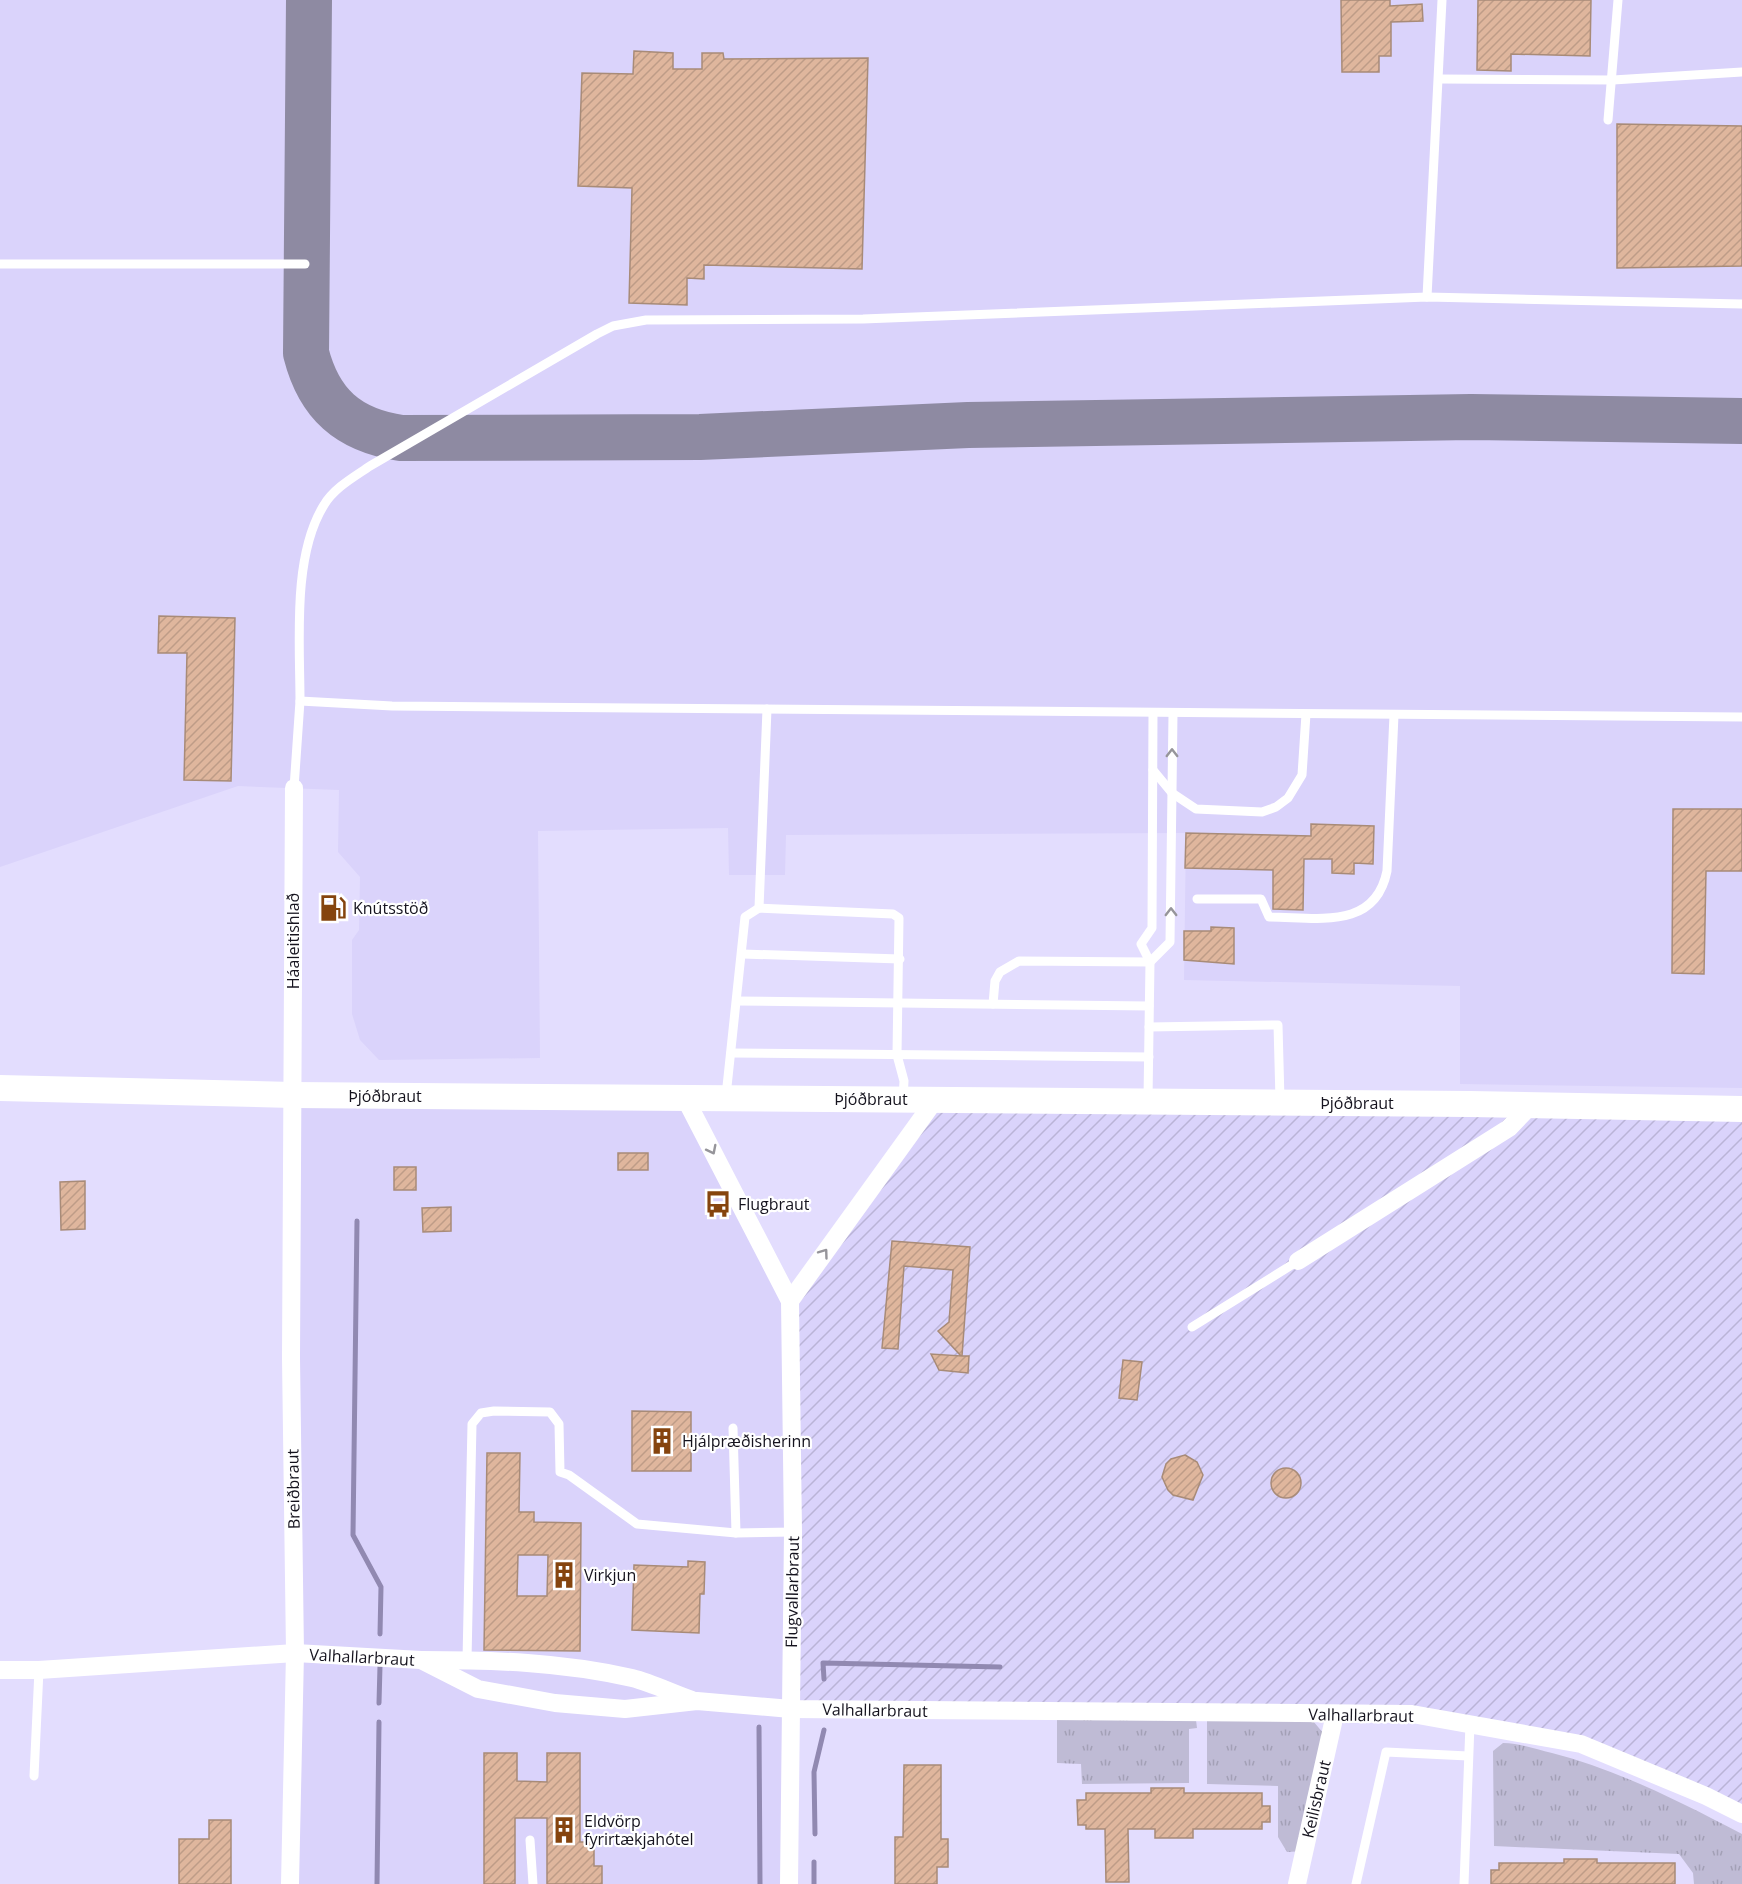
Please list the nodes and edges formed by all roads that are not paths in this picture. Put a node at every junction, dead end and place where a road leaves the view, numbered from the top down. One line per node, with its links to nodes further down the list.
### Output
1 (1442, 0): 4 (lane)
2 (1618, 0): 5 (lane)
3 (1742, 72): 5 (lane)
4 (1439, 78): 5 (lane); 9 (lane)
5 (1613, 80): 6 (lane)
6 (1608, 120)
7 (0, 264): 8 (lane)
8 (305, 264)
9 (1426, 297): 10 (lane); 11 (lane)
10 (1742, 304)
11 (300, 701): 12 (lane); 19 (lane)
12 (767, 709): 13 (lane); 22 (lane)
13 (1153, 714): 14 (lane); 18 (lane)
14 (1173, 714): 15 (lane); 20 (lane, one-way to 14)
15 (1306, 714): 16 (lane); 20 (lane)
16 (1394, 715): 17 (lane); 21 (lane)
17 (1742, 717)
18 (1153, 770): 20 (lane); 25 (lane)
19 (294, 788): 35 (street, Háaleitishlað)
20 (1172, 793): 25 (lane, one-way to 20)
21 (1197, 899)
22 (759, 908): 23 (lane); 24 (lane)
23 (742, 954): 24 (lane); 26 (lane)
24 (900, 959): 27 (lane)
25 (1150, 962): 28 (lane); 29 (lane)
26 (737, 1001): 27 (lane); 31 (lane)
27 (899, 1003): 28 (lane); 32 (lane)
28 (993, 1004): 29 (lane)
29 (1149, 1006): 30 (lane)
30 (1149, 1027): 33 (lane); 41 (lane)
31 (731, 1053): 32 (lane); 37 (lane)
32 (897, 1055): 33 (lane); 38 (lane)
33 (1149, 1057): 40 (lane)
34 (0, 1088): 35 (street, Þjóðbraut)
35 (293, 1095): 36 (street, Þjóðbraut); 50 (street, Breiðbraut)
36 (685, 1098): 37 (street, Þjóðbraut); 45 (street, Flugvallarbraut, one-way to 45)
37 (726, 1098): 38 (street, Þjóðbraut)
38 (903, 1100): 39 (street, Þjóðbraut)
39 (935, 1100): 40 (street, Þjóðbraut); 45 (street, one-way to 39)
40 (1148, 1101): 41 (street, Þjóðbraut)
41 (1280, 1102): 42 (street, Þjóðbraut)
42 (1531, 1105): 43 (street, Þjóðbraut); 44 (street)
43 (1742, 1108)
44 (1298, 1261): 46 (lane)
45 (790, 1301): 48 (street, Flugvallarbraut)
46 (1192, 1328)
47 (733, 1428): 49 (lane)
48 (793, 1532): 49 (lane); 56 (street, Flugvallarbraut)
49 (736, 1533): 52 (lane)
50 (295, 1653): 51 (street, Valhallarbraut); 54 (street, Valhallarbraut); 63 (street, Breiðbraut)
51 (421, 1660): 52 (street); 55 (street, Valhallarbraut)
52 (466, 1660): 55 (street)
53 (0, 1670): 54 (street, Valhallarbraut)
54 (39, 1670): 60 (lane)
55 (697, 1701): 56 (street, Valhallarbraut)
56 (791, 1709): 57 (street, Valhallarbraut); 65 (street, Flugvallarbraut)
57 (1335, 1714): 58 (street, Valhallarbraut); 66 (street, Keilisbraut)
58 (1470, 1724): 59 (lane); 61 (street, Valhallarbraut)
59 (1468, 1756): 67 (lane); 68 (lane)
60 (34, 1776)
61 (1742, 1814)
62 (530, 1840): 64 (lane)
63 (290, 1884)
64 (533, 1884)
65 (789, 1884)
66 (1297, 1884)
67 (1356, 1884)
68 (1464, 1884)

